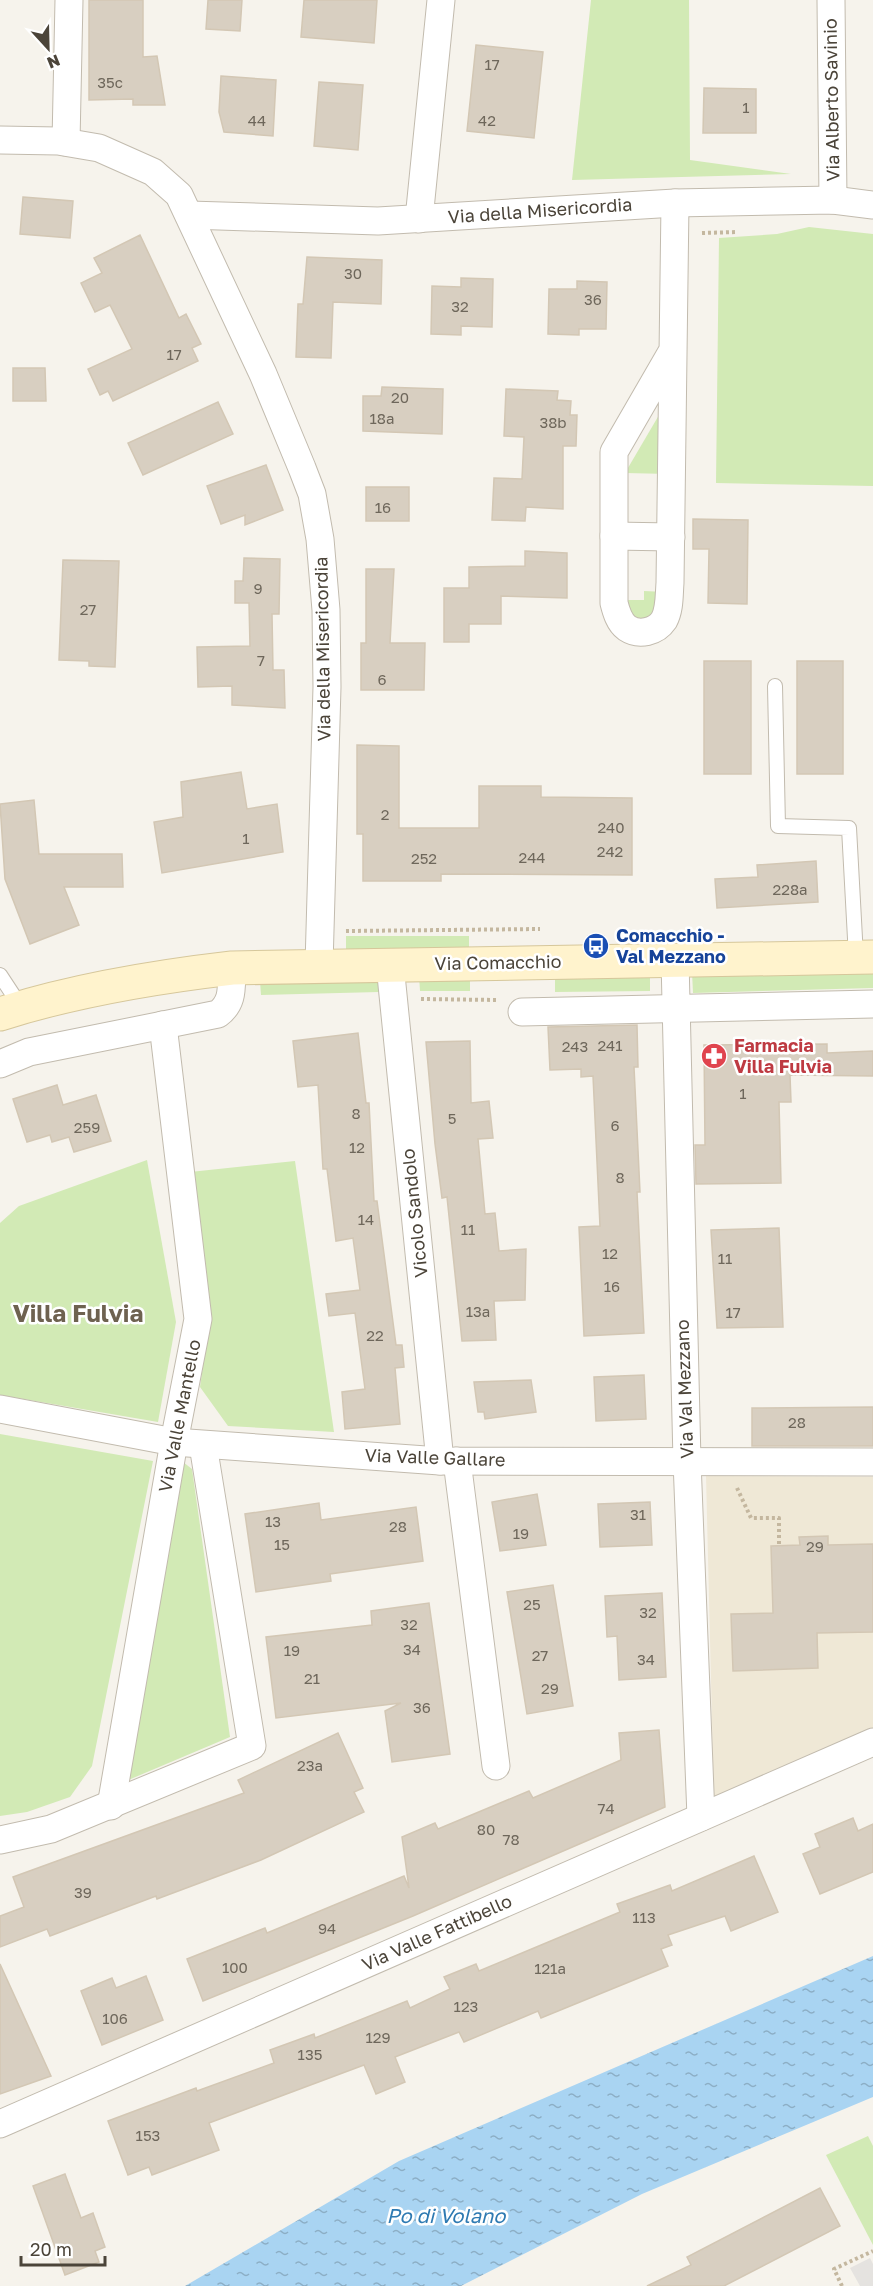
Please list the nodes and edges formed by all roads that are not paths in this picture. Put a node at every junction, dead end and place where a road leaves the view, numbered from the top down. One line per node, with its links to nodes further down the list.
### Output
1 (69, 0): 5 (street)
2 (441, 0): 10 (street)
3 (831, 0): 6 (street, Via Alberto Savinio)
4 (0, 140): 5 (street, Via della Misericordia)
5 (66, 142): 9 (street, Via della Misericordia)
6 (833, 200): 7 (street, Via della Misericordia); 8 (street, Via della Misericordia)
7 (675, 203): 10 (street, Via della Misericordia); 11 (street)
8 (873, 205)
9 (189, 215): 10 (street, Via della Misericordia); 17 (street, Via della Misericordia)
10 (419, 219)
11 (673, 350): 12 (street); 13 (street)
12 (614, 536): 13 (street); 13 (street)
13 (671, 537)
14 (775, 686): 15 (lane)
15 (864, 957): 16 (main road, Via Comacchio)
16 (675, 960): 18 (main road, Via Comacchio); 23 (street, Via Val Mezzano)
17 (319, 965): 18 (main road, Via Comacchio); 19 (main road, Via Comacchio)
18 (390, 965): 30 (street, Vicolo Sandolo)
19 (232, 968): 24 (main road, Via Comacchio); 25 (street)
20 (0, 975): 24 (lane, Via Comacchio)
21 (873, 1004): 23 (street)
22 (515, 1006): 23 (street)
23 (675, 1007): 31 (street, Via Val Mezzano)
24 (11, 1011)
25 (163, 1025): 26 (street); 28 (street, Via Valle Mantello)
26 (0, 1064)
27 (0, 1409): 28 (street, Via Valle Gallare)
28 (174, 1442): 29 (street, Via Valle Gallare); 35 (street, Via Valle Mantello)
29 (203, 1445): 30 (street, Via Valle Gallare); 35 (street, Via Valle Mantello)
30 (449, 1461): 31 (street, Via Valle Gallare); 34 (street, Vicolo Sandolo)
31 (687, 1461): 32 (street, Via Valle Gallare); 36 (street, Via Val Mezzano)
32 (873, 1462)
33 (873, 1742): 36 (street, Via Valle Fattibello)
34 (496, 1766)
35 (111, 1806): 37 (street, Via Valle Mantello)
36 (701, 1817): 38 (street, Via Valle Fattibello)
37 (0, 1840)
38 (0, 2124)

